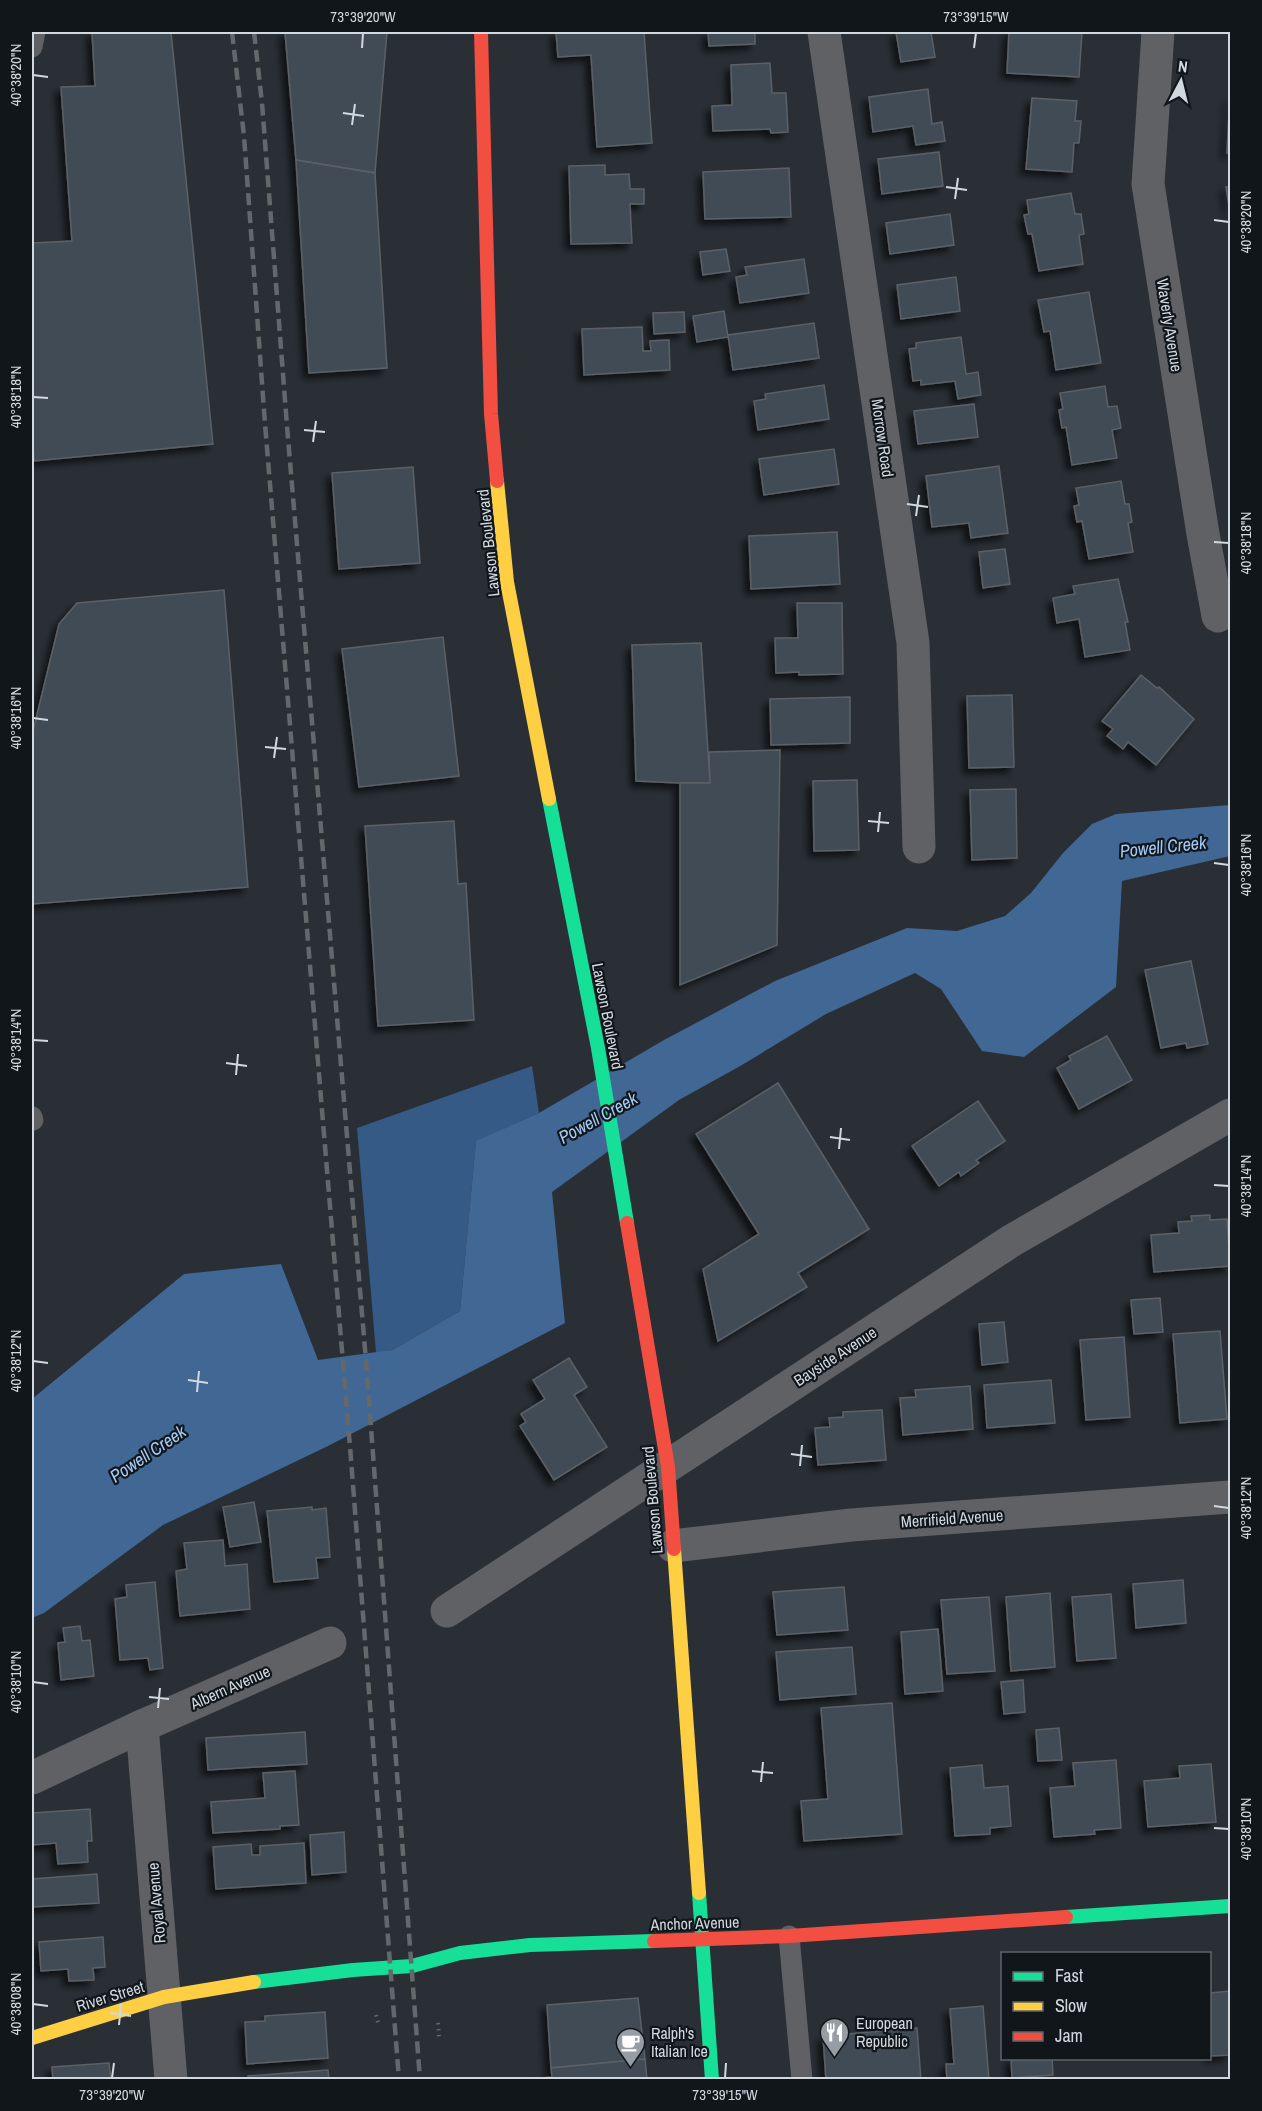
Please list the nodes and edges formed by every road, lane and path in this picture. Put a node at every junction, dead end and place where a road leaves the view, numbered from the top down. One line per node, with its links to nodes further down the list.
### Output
1 (35, 32): 5 (lane)
2 (481, 32): 9 (main road, Lawson Boulevard)
3 (824, 32): 7 (street, Morrow Road)
4 (1158, 32): 6 (street, Waverly Avenue)
5 (32, 47)
6 (1218, 616)
7 (919, 847)
8 (1230, 1114): 9 (street, Bayside Avenue)
9 (668, 1467): 11 (main road, Lawson Boulevard); 12 (street, Bayside Avenue)
10 (1230, 1497): 11 (street, Merrifield Avenue)
11 (674, 1546): 18 (main road, Lawson Boulevard)
12 (447, 1611)
13 (330, 1643): 14 (street, Albern Avenue)
14 (142, 1726): 15 (street, Albern Avenue); 19 (street, Royal Avenue)
15 (32, 1778)
16 (1230, 1906): 17 (main road, Anchor Avenue)
17 (789, 1936): 18 (main road, Anchor Avenue); 27 (lane)
18 (702, 1939): 19 (main road, Anchor Avenue); 26 (main road, Lawson Boulevard)
19 (164, 1997): 23 (main road, River Street); 25 (street, Royal Avenue)
20 (376, 2014): 22 (path)
21 (438, 2023): 24 (path)
22 (379, 2026)
23 (32, 2037)
24 (439, 2037)
25 (171, 2079)
26 (712, 2079)
27 (802, 2079)

